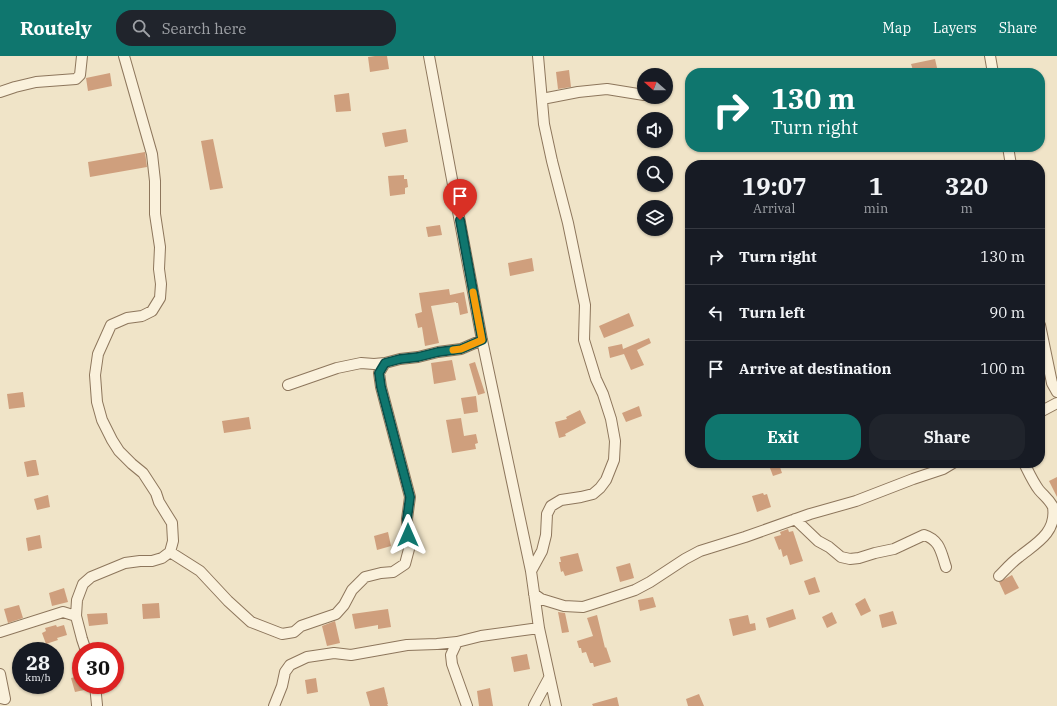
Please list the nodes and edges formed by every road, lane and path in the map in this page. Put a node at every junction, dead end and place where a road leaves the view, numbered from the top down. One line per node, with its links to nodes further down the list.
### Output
1 (82, 56): 7 (street)
2 (124, 56): 20 (street)
3 (429, 56): 10 (street)
4 (538, 56): 9 (street)
5 (990, 56): 6 (street)
6 (992, 68)
7 (0, 92)
8 (637, 94): 9 (street)
9 (542, 99): 22 (street)
10 (482, 340): 12 (street); 22 (street)
11 (1045, 349): 14 (street)
12 (385, 363): 13 (street); 20 (street)
13 (288, 385)
14 (1057, 392)
15 (1057, 403): 16 (street)
16 (1045, 409)
17 (945, 468): 19 (street)
18 (1026, 468): 23 (street)
19 (795, 520): 21 (street); 24 (street)
20 (170, 552): 25 (street)
21 (946, 567)
22 (531, 571): 24 (street)
23 (999, 576)
24 (534, 594): 26 (street)
25 (76, 616): 27 (street); 28 (street)
26 (539, 628): 29 (street); 31 (street)
27 (0, 632)
28 (83, 642)
29 (457, 642): 35 (street); 36 (street)
30 (0, 674): 33 (street)
31 (549, 678): 37 (street); 38 (street)
32 (96, 694): 34 (street)
33 (0, 698)
34 (97, 705)
35 (274, 706)
36 (467, 706)
37 (534, 706)
38 (556, 706)

